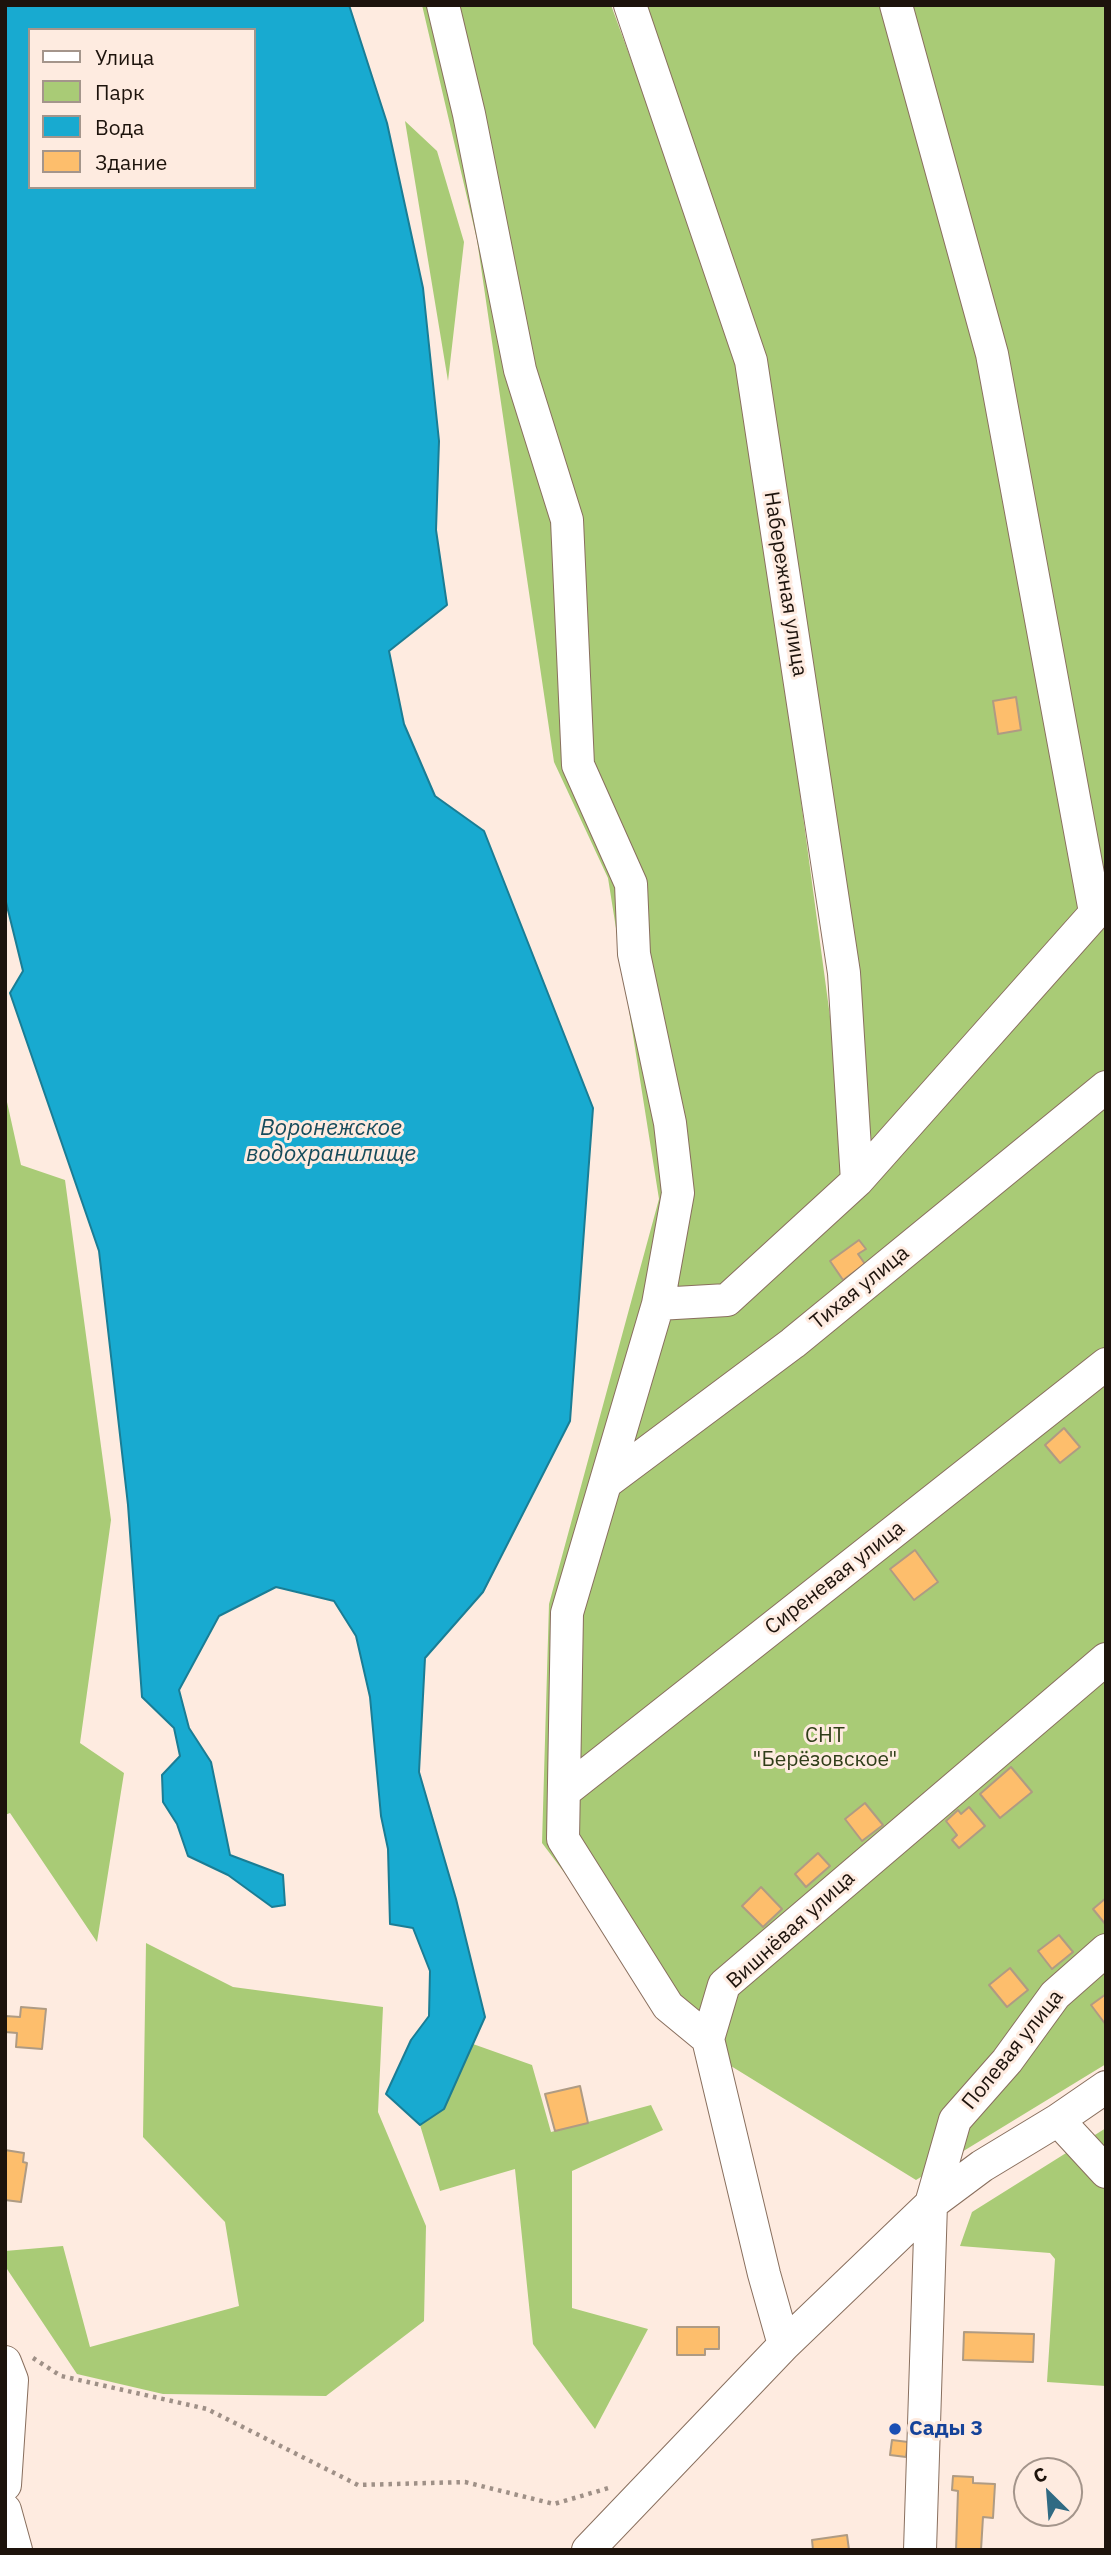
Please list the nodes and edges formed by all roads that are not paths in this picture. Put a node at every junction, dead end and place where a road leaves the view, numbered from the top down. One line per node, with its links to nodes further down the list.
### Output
1 (443, 5): 7 (street)
2 (630, 5): 6 (street, Набережная улица)
3 (896, 5): 4 (street)
4 (1100, 906): 6 (street)
5 (1106, 1087): 9 (street, Тихая улица)
6 (857, 1181): 7 (street)
7 (658, 1304): 9 (street)
8 (1106, 1364): 11 (street, Сиреневая улица)
9 (607, 1482): 11 (street)
10 (1106, 1659): 13 (street, Вишнёвая улица)
11 (564, 1792): 13 (street)
12 (1106, 1951): 17 (street, Полевая улица)
13 (708, 2039): 18 (street, Вишнёвая улица)
14 (1106, 2087): 15 (street)
15 (1058, 2120): 16 (street); 17 (street)
16 (1106, 2172)
17 (931, 2204): 18 (street); 24 (street)
18 (784, 2345): 23 (street)
19 (16, 2358): 20 (street)
20 (5, 2485)
21 (5, 2510): 22 (street)
22 (16, 2550)
23 (588, 2550)
24 (920, 2550)

